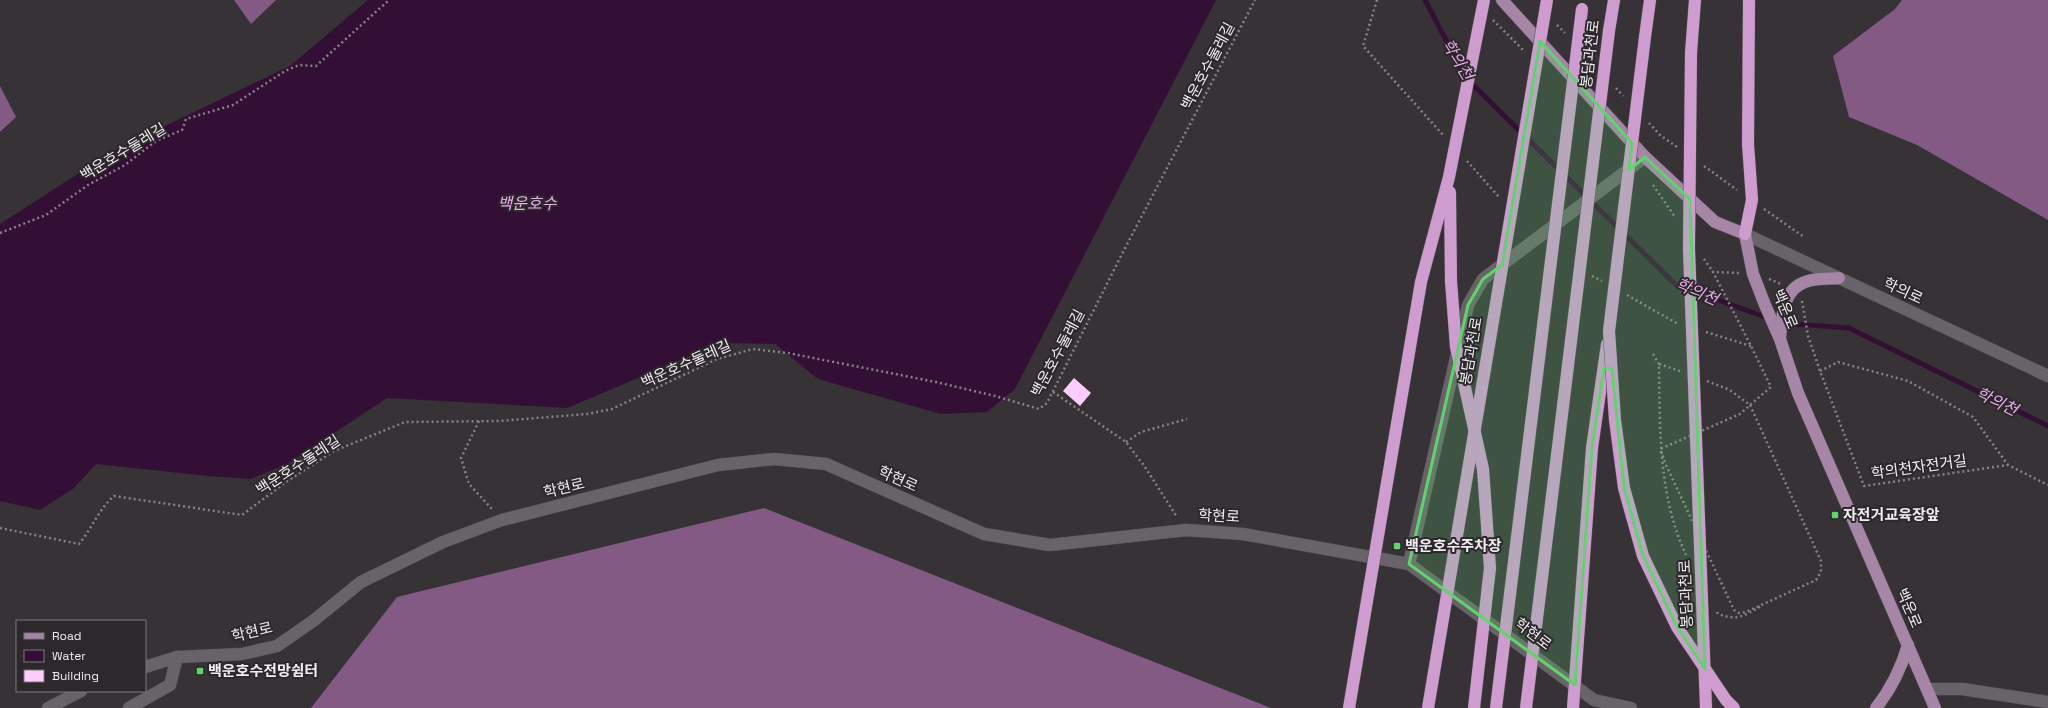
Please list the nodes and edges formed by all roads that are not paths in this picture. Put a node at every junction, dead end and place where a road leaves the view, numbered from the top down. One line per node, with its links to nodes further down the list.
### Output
1 (1484, 0): 10 (highway, bridge)
2 (1502, 0): 9 (main road)
3 (1547, 0): 26 (highway, 봉담과천로, bridge)
4 (1614, 0): 29 (highway, 봉담과천로, bridge)
5 (1650, 0): 13 (highway, bridge)
6 (1695, 0): 32 (highway, 봉담과천로, bridge)
7 (1748, 0): 11 (highway)
8 (1582, 5): 28 (highway, 봉담과천로, bridge)
9 (1645, 157): 11 (main road); 16 (street)
10 (1450, 177): 25 (highway, bridge); 27 (highway, bridge)
11 (1745, 234): 12 (street, 학의로); 14 (main road, 백운로)
12 (1839, 278): 14 (main road); 15 (street, 학의로)
13 (1609, 331): 30 (highway, bridge); 33 (highway, bridge)
14 (1780, 339): 17 (main road, 백운로)
15 (2048, 376)
16 (1409, 564): 18 (street, 학현로); 31 (street, 학현로)
17 (1908, 646): 20 (main road, 백운로); 34 (main road)
18 (177, 657): 19 (street, 학현로); 24 (street)
19 (146, 667)
20 (1927, 689): 22 (street); 35 (main road, 백운로)
21 (79, 692): 23 (street)
22 (2048, 702)
23 (48, 708)
24 (129, 708)
25 (1349, 708)
26 (1428, 708)
27 (1474, 708)
28 (1496, 708)
29 (1526, 708)
30 (1573, 708)
31 (1631, 708)
32 (1706, 708)
33 (1734, 708)
34 (1876, 708)
35 (1934, 708)

